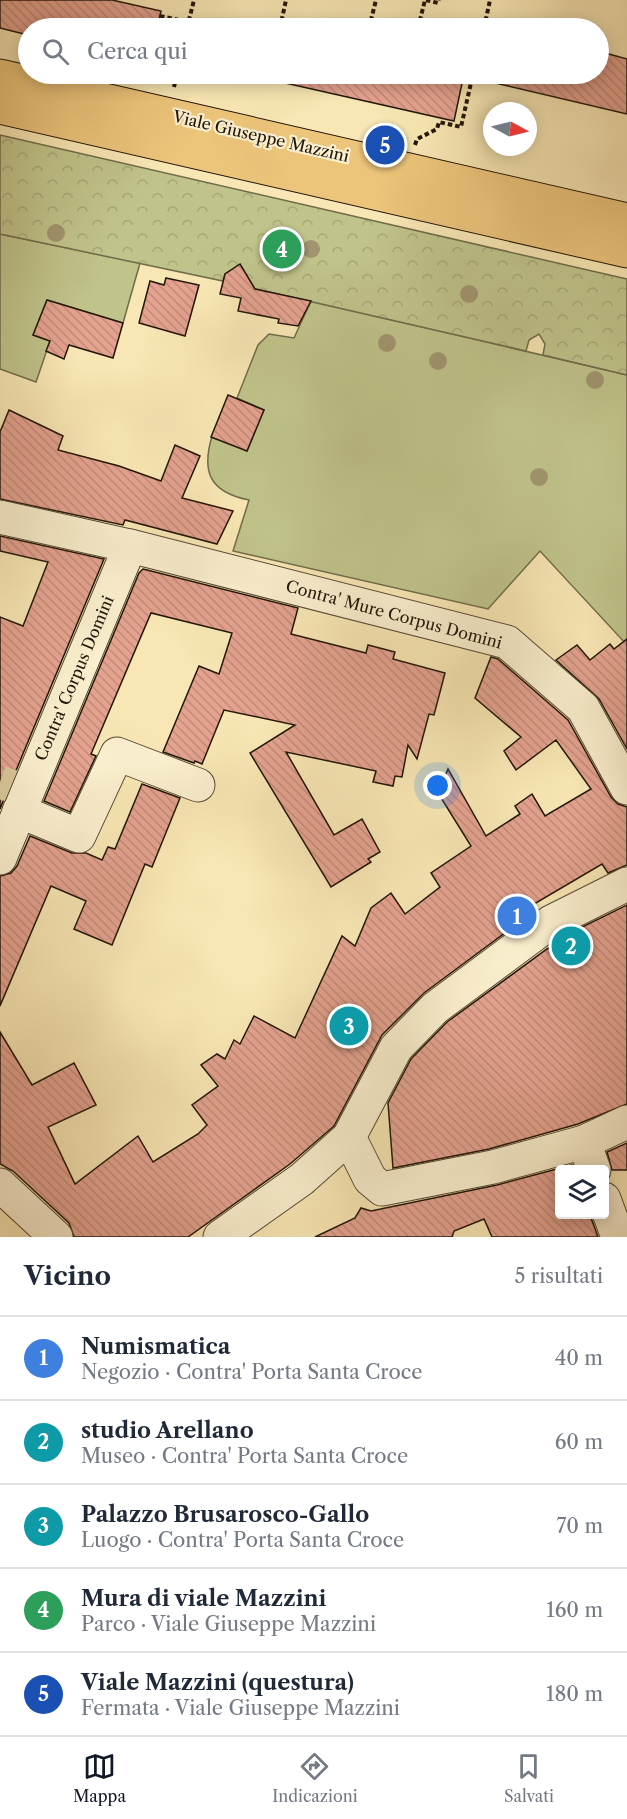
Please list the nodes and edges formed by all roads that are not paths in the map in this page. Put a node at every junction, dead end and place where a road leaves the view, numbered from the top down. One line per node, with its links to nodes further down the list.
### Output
1 (0, 76): 2 (main road, Viale Giuseppe Mazzini)
2 (18, 80)
3 (35, 84): 5 (main road, Viale Giuseppe Mazzini)
4 (0, 107): 6 (main road, Viale Giuseppe Mazzini)
5 (627, 220)
6 (627, 251)
7 (0, 517): 8 (street, Contra' Mure Corpus Domini)
8 (130, 546): 10 (street, Contra' Mure Corpus Domini); 11 (street, Contra' Corpus Domini)
9 (198, 785): 11 (street)
10 (627, 788)
11 (19, 811): 12 (street, Contra' Corpus Domini)
12 (0, 858)
13 (627, 884): 15 (street)
14 (627, 1122): 16 (street)
15 (349, 1152): 16 (street); 20 (street)
16 (589, 1156)
17 (0, 1185): 19 (street)
18 (609, 1213): 21 (street)
19 (56, 1237)
20 (220, 1237)
21 (618, 1237)

